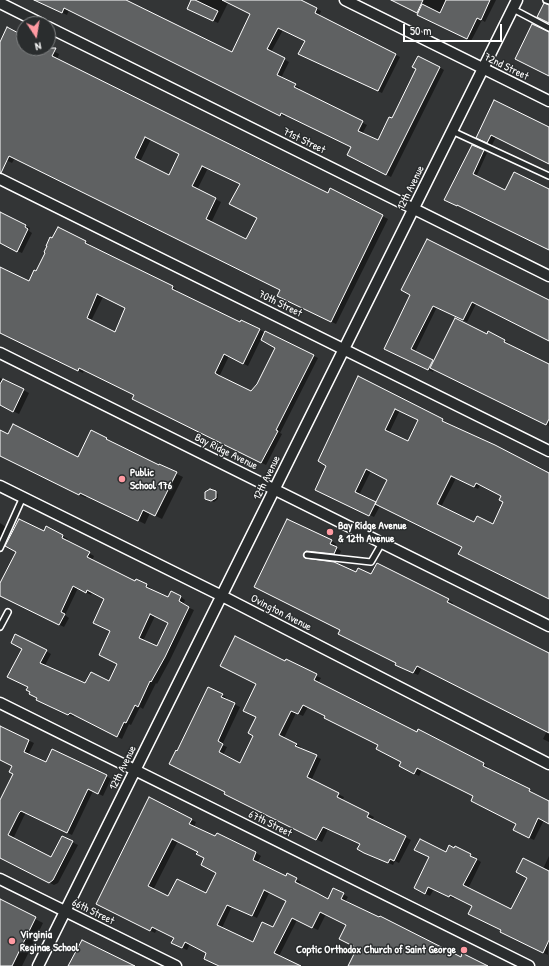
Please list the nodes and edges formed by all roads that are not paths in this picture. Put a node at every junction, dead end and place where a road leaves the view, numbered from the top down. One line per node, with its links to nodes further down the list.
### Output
1 (345, 0): 9 (street, 72nd Street)
2 (546, 0): 3 (lane)
3 (549, 2)
4 (0, 3): 6 (street)
5 (515, 5): 7 (lane); 9 (street, 12th Avenue)
6 (26, 16)
7 (549, 28)
8 (56, 31): 14 (street, 71st Street)
9 (483, 69): 10 (street, 72nd Street); 11 (street, 12th Avenue)
10 (549, 101)
11 (452, 131): 12 (lane); 14 (street, 12th Avenue)
12 (549, 176)
13 (0, 179): 16 (street, 70th Street)
14 (414, 209): 15 (street, 71st Street); 16 (street, 12th Avenue)
15 (549, 276)
16 (344, 349): 18 (street, 70th Street); 20 (street, 12th Avenue)
17 (0, 353): 20 (street, Bay Ridge Avenue)
18 (549, 451)
19 (0, 486): 21 (street, Ovington Avenue)
20 (274, 490): 22 (street, Bay Ridge Avenue); 25 (street, 12th Avenue)
21 (23, 497): 23 (lane); 25 (street, Ovington Avenue)
22 (382, 543): 24 (lane); 27 (street, Bay Ridge Avenue)
23 (0, 548)
24 (307, 554)
25 (222, 596): 30 (street, Ovington Avenue); 31 (street, 12th Avenue)
26 (8, 612): 28 (lane)
27 (549, 626)
28 (0, 627)
29 (0, 703): 31 (street, 67th Street)
30 (549, 764)
31 (135, 770): 33 (street, 12th Avenue); 36 (street, 67th Street)
32 (0, 879): 33 (street, 66th Street)
33 (65, 911): 34 (street, 12th Avenue); 35 (street, 66th Street)
34 (38, 966)
35 (176, 966)
36 (529, 966)

